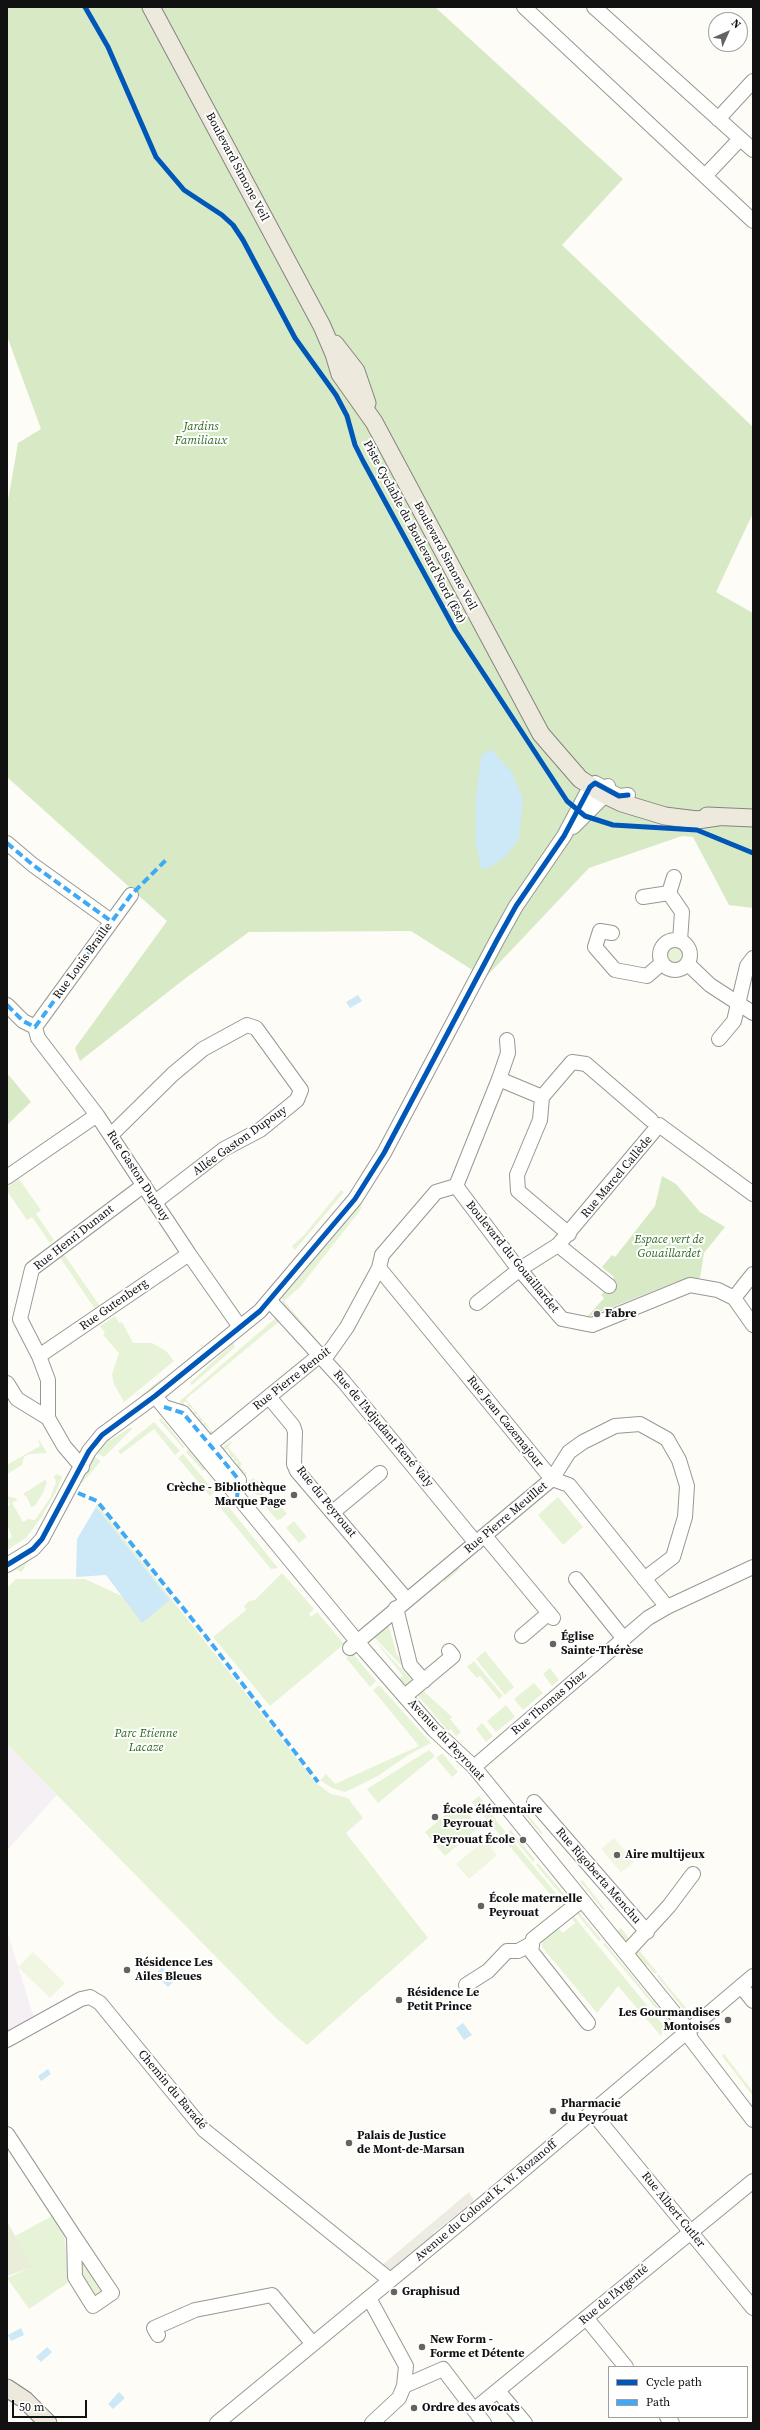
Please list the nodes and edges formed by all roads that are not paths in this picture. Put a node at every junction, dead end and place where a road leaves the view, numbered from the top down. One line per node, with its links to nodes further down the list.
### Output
1 (151, 7): 10 (main road, Boulevard Simone Veil)
2 (524, 7): 8 (street)
3 (594, 7): 5 (street)
4 (753, 81): 5 (street)
5 (718, 119): 6 (street)
6 (740, 138): 7 (street); 8 (street)
7 (753, 150)
8 (705, 176): 9 (street)
9 (753, 221)
10 (517, 690): 11 (main road, Boulevard Simone Veil); 12 (main road, Boulevard Simone Veil)
11 (590, 787): 12 (main road, Boulevard Simone Veil); 15 (street)
12 (607, 790): 13 (main road, Boulevard Simone Veil); 13 (main road, Boulevard Simone Veil); 15 (street)
13 (718, 817): 14 (main road, Boulevard Simone Veil)
14 (753, 818)
15 (564, 836): 51 (street)
16 (7, 843): 21 (street)
17 (674, 877): 18 (street)
18 (669, 893): 20 (street); 23 (street)
19 (131, 895): 21 (street, Rue Louis Braille)
20 (644, 897)
21 (111, 920): 30 (street, Rue Louis Braille)
22 (612, 933): 25 (street)
23 (680, 941): 25 (street); 26 (street)
24 (753, 958): 27 (street)
25 (662, 963): 26 (street)
26 (688, 964): 27 (street)
27 (738, 1001): 29 (street); 31 (street)
28 (7, 1005): 30 (street)
29 (753, 1013)
30 (35, 1026): 35 (street, Rue Gaston Dupouy)
31 (719, 1039)
32 (507, 1040): 33 (street)
33 (499, 1079): 34 (street); 40 (street)
34 (542, 1097): 36 (street); 43 (street)
35 (97, 1115): 37 (street, Rue Gaston Dupouy); 38 (street)
36 (651, 1120)
37 (111, 1135): 39 (street, Rue Gaston Dupouy); 42 (street, Allée Gaston Dupouy)
38 (7, 1177)
39 (144, 1185): 42 (street, Rue Gaston Dupouy); 55 (street, Rue Henri Dunant)
40 (456, 1186): 46 (street, Rue Pierre Benoit); 47 (street, Boulevard du Gouaillardet)
41 (753, 1194): 43 (street, Rue Marcel Callède)
42 (155, 1202): 45 (street, Rue Gaston Dupouy)
43 (569, 1234): 44 (street, Rue Marcel Callède)
44 (558, 1245): 47 (street, Rue Marcel Callède); 49 (street)
45 (189, 1254): 54 (street, Rue Gaston Dupouy); 55 (street, Rue Gutenberg)
46 (379, 1268): 56 (street, Rue Pierre Benoit); 64 (street, Rue Jean Cazemajour)
47 (520, 1269): 50 (street, Boulevard du Gouaillardet); 52 (street, Rue Marcel Callède)
48 (753, 1274): 50 (street)
49 (609, 1286)
50 (734, 1298): 53 (street)
51 (270, 1301): 54 (street); 56 (street, Rue de l'Adjudant René Valy)
52 (477, 1303)
53 (753, 1325)
54 (240, 1326): 58 (street)
55 (39, 1356): 60 (street, Rue Henri Dunant)
56 (320, 1356): 59 (street, Rue Pierre Benoit); 66 (street, Rue de l'Adjudant René Valy)
57 (7, 1383): 60 (street)
58 (155, 1396): 61 (street, Avenue du Peyrouat); 62 (street)
59 (268, 1397): 61 (street, Rue Pierre Benoit); 65 (street, Rue du Peyrouat)
60 (48, 1418): 62 (street)
61 (205, 1449): 75 (street, Avenue du Peyrouat)
62 (82, 1466): 67 (street)
63 (380, 1473): 65 (street)
64 (552, 1479): 66 (street, Rue Pierre Meuillet); 69 (street, Rue Jean Cazemajour); 69 (street, Rue Pierre Meuillet)
65 (336, 1515): 71 (street, Rue du Peyrouat)
66 (480, 1540): 71 (street, Rue Pierre Meuillet); 73 (street, Rue de l'Adjudant René Valy)
67 (7, 1565)
68 (753, 1567): 72 (street, Rue Thomas Diaz)
69 (644, 1579): 72 (street, Rue Jean Cazemajour)
70 (576, 1580): 74 (street)
71 (401, 1604): 75 (street, Rue Pierre Meuillet); 77 (street, Rue du Peyrouat)
72 (667, 1607): 74 (street, Rue Thomas Diaz)
73 (522, 1636)
74 (624, 1639): 79 (street, Rue Thomas Diaz)
75 (353, 1644): 78 (street, Avenue du Peyrouat)
76 (449, 1651): 77 (street)
77 (424, 1680): 78 (street)
78 (405, 1696): 79 (street, Avenue du Peyrouat)
79 (474, 1767): 82 (street, Avenue du Peyrouat)
80 (534, 1802): 83 (street, Rue Rigoberta Menchu)
81 (693, 1874): 83 (street, Rue Rigoberta Menchu)
82 (582, 1900): 84 (street); 85 (street, Avenue du Peyrouat)
83 (647, 1932): 85 (street, Rue Rigoberta Menchu)
84 (531, 1944): 87 (street); 90 (street)
85 (626, 1953): 91 (street, Avenue du Peyrouat)
86 (753, 1976): 88 (street, Avenue du Colonel K. W. Rozanoff)
87 (466, 1985)
88 (741, 1986): 89 (street); 91 (street, Avenue du Colonel K. W. Rozanoff)
89 (753, 2001)
90 (588, 2023)
91 (688, 2030): 93 (street, Avenue du Colonel K. W. Rozanoff); 94 (street, Avenue du Peyrouat)
92 (7, 2040): 99 (street, Chemin du Baradé)
93 (592, 2112): 97 (street, Rue Albert Cutler); 99 (street, Avenue du Colonel K. W. Rozanoff)
94 (753, 2120)
95 (7, 2134): 98 (street)
96 (753, 2181): 97 (street, Rue de l'Argenté)
97 (690, 2232): 101 (street, Rue Albert Cutler); 102 (street, Rue de l'Argenté)
98 (74, 2236)
99 (390, 2280): 100 (street, Avenue du Colonel K. W. Rozanoff)
100 (369, 2298): 104 (street, Avenue du Colonel K. W. Rozanoff); 106 (street)
101 (753, 2308)
102 (587, 2319): 105 (street); 108 (street, Rue de l'Argenté)
103 (158, 2335): 104 (street)
104 (313, 2344): 111 (street, Avenue du Colonel K. W. Rozanoff)
105 (625, 2366)
106 (404, 2386): 109 (street); 112 (street)
107 (7, 2388): 110 (main road)
108 (498, 2390): 109 (street, Rue de l'Argenté); 114 (street)
109 (475, 2409): 113 (street)
110 (48, 2423)
111 (217, 2423)
112 (372, 2423)
113 (484, 2423)
114 (525, 2423)

